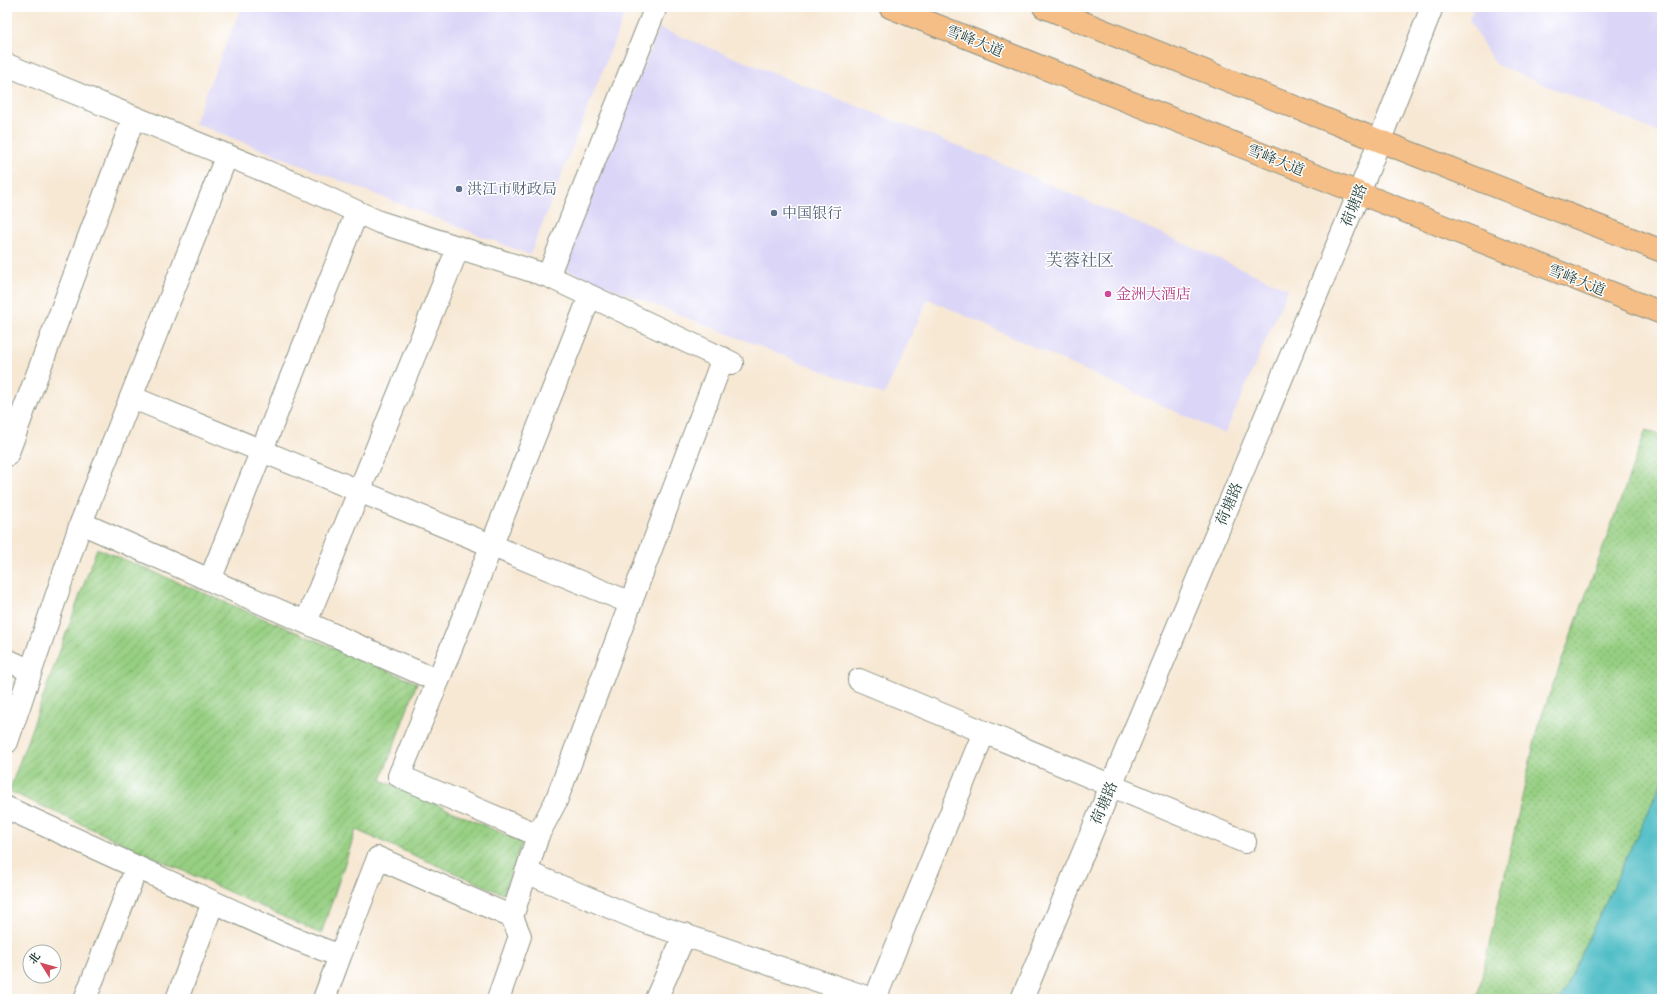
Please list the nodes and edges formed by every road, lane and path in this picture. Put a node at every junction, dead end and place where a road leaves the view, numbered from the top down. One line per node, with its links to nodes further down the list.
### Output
1 (656, 7): 13 (street)
2 (890, 7): 9 (main road, 雪峰大道)
3 (1044, 7): 7 (main road)
4 (1432, 7): 7 (street, 荷塘路)
5 (7, 65): 6 (street)
6 (134, 117): 8 (street); 18 (street)
7 (1380, 141): 9 (street, 荷塘路); 12 (main road)
8 (227, 156): 10 (street); 16 (street)
9 (1359, 193): 15 (main road, 雪峰大道); 31 (street, 荷塘路)
10 (357, 212): 11 (street); 17 (street)
11 (458, 248): 13 (street); 19 (street)
12 (1662, 251)
13 (548, 276): 14 (street)
14 (590, 296): 21 (street); 23 (street)
15 (1662, 313)
16 (131, 397): 17 (street); 20 (street)
17 (261, 451): 19 (street); 22 (street)
18 (7, 455)
19 (359, 491): 21 (street); 24 (street)
20 (81, 523): 22 (street); 26 (street)
21 (492, 546): 23 (street); 28 (street)
22 (210, 580): 24 (street)
23 (631, 603): 33 (street)
24 (306, 622): 28 (street)
25 (7, 660): 26 (street)
26 (31, 671): 30 (street)
27 (859, 680): 29 (street)
28 (438, 681): 33 (street)
29 (984, 732): 31 (street); 47 (street)
30 (7, 742)
31 (1110, 786): 34 (street); 48 (street, 荷塘路)
32 (7, 808): 35 (street)
33 (538, 835): 36 (street)
34 (1245, 842)
35 (137, 867): 37 (street); 41 (street)
36 (526, 872): 38 (street); 39 (street)
37 (213, 902): 40 (street); 42 (street)
38 (512, 917): 40 (street); 44 (street)
39 (685, 934): 45 (street); 46 (street)
40 (340, 956): 43 (street)
41 (85, 999)
42 (177, 999)
43 (324, 999)
44 (498, 999)
45 (656, 999)
46 (872, 999)
47 (875, 999)
48 (1022, 999)

